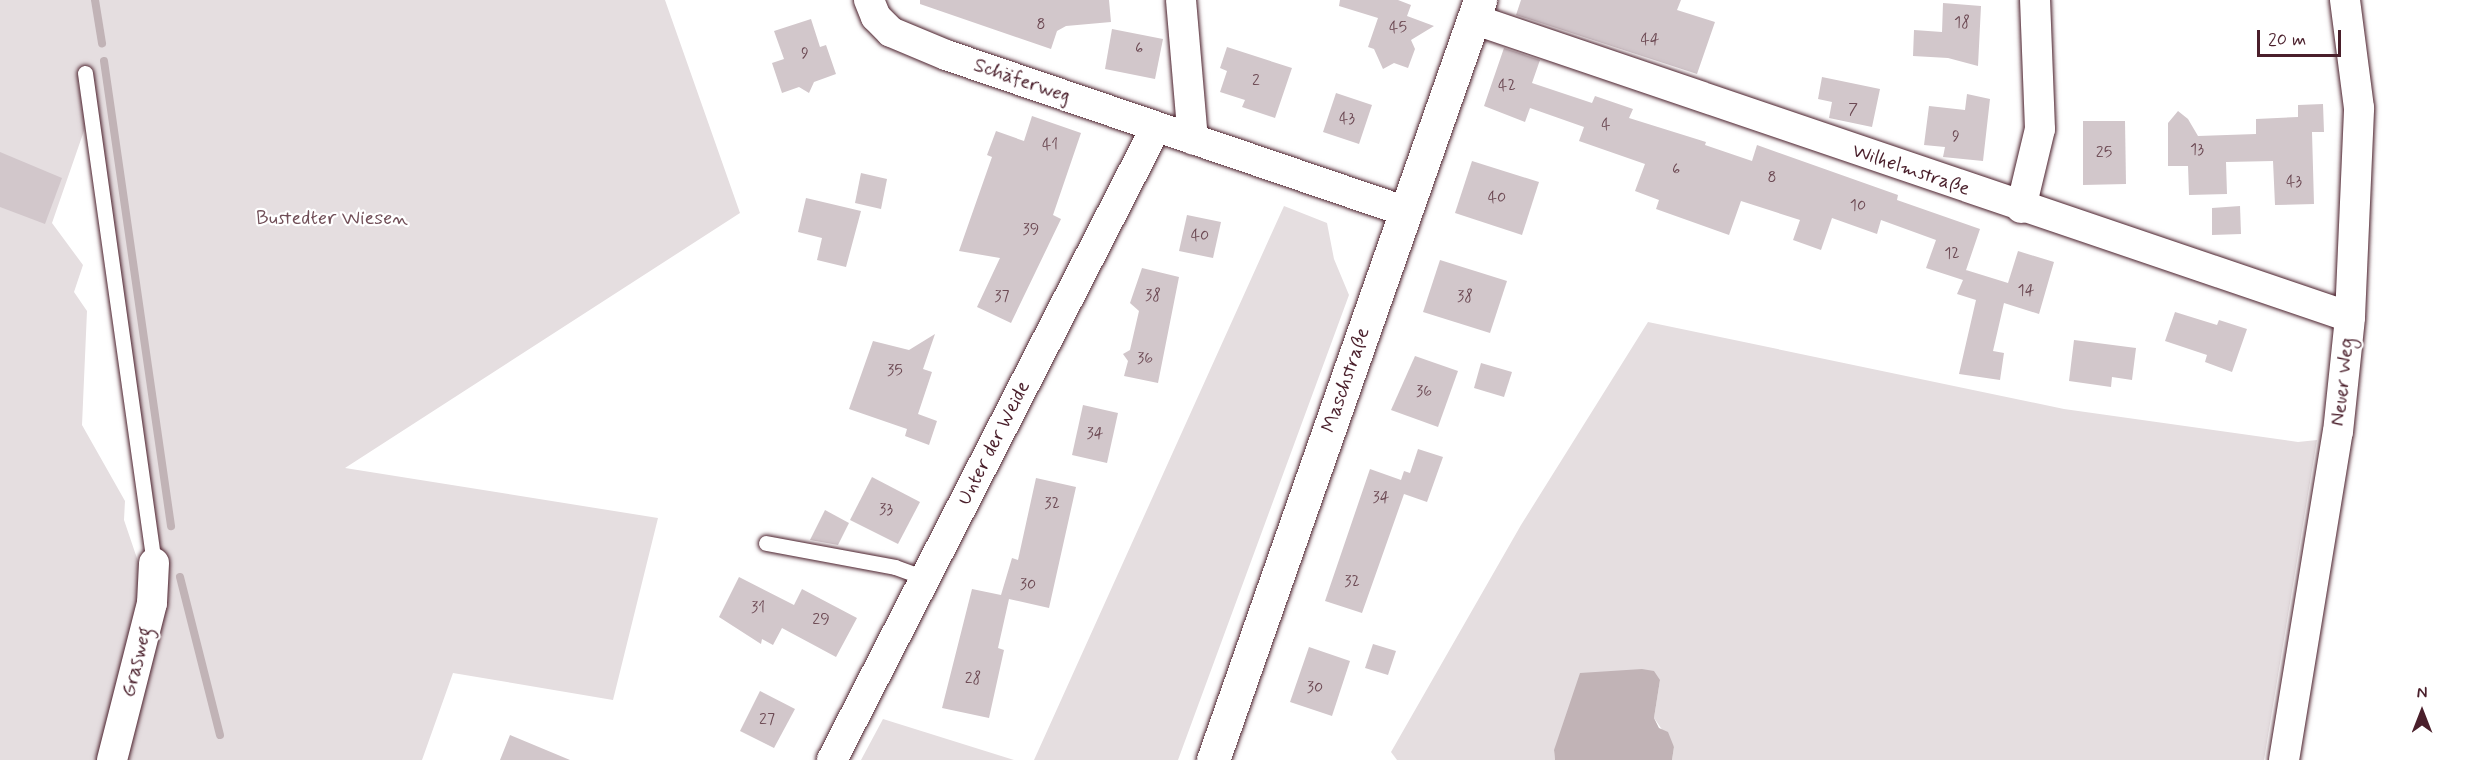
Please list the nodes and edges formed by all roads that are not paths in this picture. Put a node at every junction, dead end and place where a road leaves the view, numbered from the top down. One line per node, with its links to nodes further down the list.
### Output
1 (869, 0): 7 (street, Schäferweg)
2 (1181, 0): 8 (street)
3 (2035, 0): 9 (street)
4 (2345, 0): 11 (street, Neuer Weg)
5 (1476, 9): 9 (street, Wilhelmstraße); 10 (street, Maschstraße)
6 (85, 72): 13 (lane)
7 (1156, 127): 8 (street, Schäferweg); 14 (street, Unter der Weide)
8 (1193, 139): 10 (street, Schäferweg)
9 (2021, 208): 11 (street, Wilhelmstraße)
10 (1405, 211): 17 (street, Maschstraße)
11 (2350, 317): 18 (street, Neuer Weg)
12 (766, 543): 14 (lane)
13 (154, 563): 15 (street, Grasweg)
14 (925, 578): 16 (street, Unter der Weide)
15 (112, 760)
16 (832, 760)
17 (1213, 760)
18 (2284, 760)

